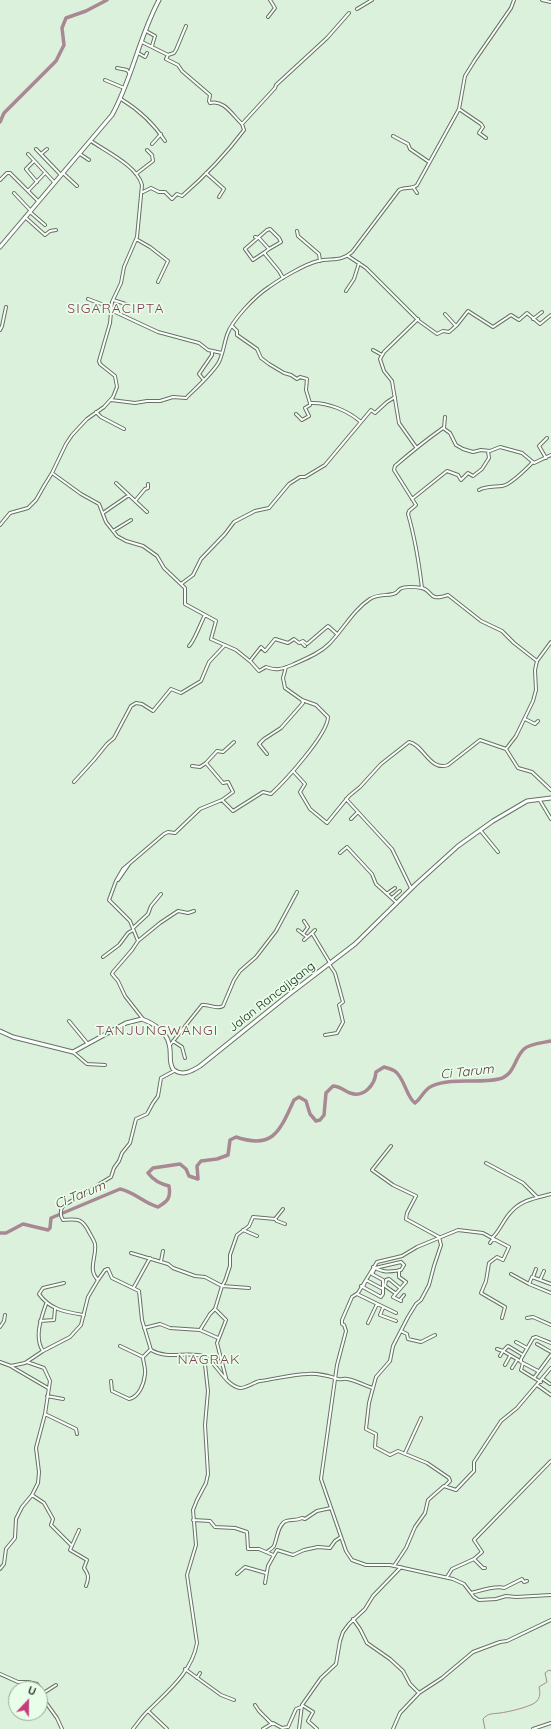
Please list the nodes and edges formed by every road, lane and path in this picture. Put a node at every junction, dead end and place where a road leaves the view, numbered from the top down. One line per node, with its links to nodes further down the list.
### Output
1 (159, 0): 13 (main road)
2 (270, 0): 8 (street)
3 (276, 0): 8 (street)
4 (372, 0): 9 (street)
5 (514, 0): 24 (street)
6 (542, 0): 7 (street)
7 (551, 2)
8 (273, 3): 11 (street)
9 (357, 9)
10 (349, 13): 25 (street)
11 (268, 17)
12 (186, 26): 18 (street)
13 (146, 31): 14 (main road); 15 (street)
14 (142, 42): 15 (street); 17 (main road)
15 (152, 46): 18 (street)
16 (147, 53): 17 (street)
17 (138, 54): 20 (main road)
18 (168, 56): 25 (street)
19 (117, 68): 20 (street)
20 (131, 75): 22 (main road)
21 (105, 80): 22 (street)
22 (126, 89): 23 (main road)
23 (121, 99): 26 (street); 29 (main road)
24 (459, 109): 28 (street); 40 (street)
25 (242, 124): 42 (street)
26 (161, 134): 30 (street); 31 (street)
27 (393, 136): 40 (street)
28 (486, 138)
29 (91, 141): 37 (main road); 44 (street)
30 (165, 141)
31 (152, 144)
32 (36, 149): 36 (street)
33 (47, 149): 36 (street)
34 (147, 150): 44 (street)
35 (28, 154): 39 (street)
36 (41, 154): 43 (street)
37 (80, 154): 38 (street); 43 (main road)
38 (89, 160)
39 (34, 161): 41 (street); 46 (street)
40 (429, 162): 49 (street)
41 (45, 173): 46 (street); 47 (street)
42 (206, 173): 51 (street); 54 (street)
43 (62, 174): 47 (main road); 48 (street)
44 (136, 174): 51 (street)
45 (0, 179): 50 (street)
46 (37, 182): 50 (street)
47 (54, 182): 55 (main road)
48 (77, 186)
49 (413, 187): 53 (street); 67 (street)
50 (28, 191): 55 (street)
51 (143, 192): 63 (street)
52 (14, 193): 56 (street)
53 (417, 193)
54 (219, 197)
55 (38, 201): 56 (main road)
56 (30, 211): 57 (main road); 58 (street)
57 (24, 217): 59 (street); 64 (main road)
58 (44, 224)
59 (56, 230)
60 (297, 231): 68 (street)
61 (255, 237): 62 (street)
62 (259, 238): 65 (street); 65 (street); 66 (street)
63 (136, 240): 71 (street); 74 (street)
64 (0, 247)
65 (269, 249): 66 (street)
66 (264, 252): 70 (street)
67 (348, 256): 68 (street); 69 (street)
68 (320, 261): 70 (street)
69 (359, 263): 72 (street); 81 (street)
70 (283, 278): 83 (street)
71 (158, 282)
72 (346, 291)
73 (88, 299): 77 (street)
74 (113, 300): 75 (street); 77 (street)
75 (129, 305)
76 (6, 306): 85 (street)
77 (112, 310): 87 (street); 92 (street)
78 (542, 312): 82 (street)
79 (445, 314): 84 (street)
80 (551, 316): 82 (street)
81 (418, 319): 84 (street); 89 (street)
82 (533, 319): 84 (street)
83 (231, 326): 88 (street); 93 (street)
84 (456, 326)
85 (0, 330)
86 (373, 350): 89 (street)
87 (212, 351): 88 (street); 90 (street)
88 (222, 353): 90 (street)
89 (382, 355): 91 (street)
90 (203, 379): 92 (street)
91 (394, 397): 97 (street); 101 (street)
92 (111, 400): 94 (street)
93 (310, 403): 95 (street); 97 (street)
94 (96, 412): 99 (street); 106 (street)
95 (296, 414)
96 (446, 418): 98 (street)
97 (361, 422): 118 (street)
98 (444, 428): 101 (street); 102 (street)
99 (124, 429)
100 (547, 438): 104 (street)
101 (416, 447): 111 (street)
102 (488, 451): 105 (street); 111 (street)
103 (551, 455): 104 (street)
104 (546, 458): 105 (street)
105 (533, 462): 109 (street)
106 (52, 473): 114 (street); 116 (street)
107 (116, 483): 110 (street)
108 (148, 484): 112 (street)
109 (479, 490)
110 (129, 495): 112 (street); 114 (street)
111 (412, 499): 119 (street)
112 (135, 501): 113 (street)
113 (147, 512)
114 (103, 513): 117 (street)
115 (131, 520): 117 (street)
116 (0, 525)
117 (113, 530): 118 (street)
118 (181, 584): 120 (street)
119 (422, 588): 121 (street); 128 (street)
120 (205, 615): 124 (street); 125 (street)
121 (337, 634): 122 (street); 129 (street)
122 (301, 642): 126 (street); 127 (street)
123 (551, 642): 128 (street)
124 (189, 646)
125 (225, 646): 127 (street); 139 (street)
126 (305, 646)
127 (250, 661): 129 (street)
128 (537, 661): 131 (street)
129 (286, 667): 130 (street)
130 (302, 700): 135 (street); 138 (street)
131 (525, 718): 132 (street); 134 (street)
132 (538, 721)
133 (234, 742): 136 (street)
134 (506, 749): 140 (street); 142 (street)
135 (267, 754)
136 (206, 763): 137 (street); 144 (street)
137 (192, 766)
138 (293, 771): 142 (street); 144 (street)
139 (74, 782)
140 (551, 790)
141 (551, 798): 143 (main road, Jalan Rancajigang)
142 (346, 799): 145 (street)
143 (538, 799): 147 (street); 148 (main road, Jalan Rancajigang)
144 (222, 800): 161 (street)
145 (358, 812): 146 (street); 152 (street)
146 (351, 818)
147 (551, 819)
148 (480, 830): 149 (street); 152 (main road, Jalan Rancajigang)
149 (498, 852)
150 (340, 853): 155 (street)
151 (395, 888): 155 (street)
152 (411, 888): 158 (main road, Jalan Rancajigang)
153 (400, 891): 157 (street)
154 (297, 892): 175 (street)
155 (388, 893): 157 (street)
156 (161, 894): 161 (street)
157 (392, 898): 158 (street)
158 (396, 902): 170 (main road, Jalan Rancajigang)
159 (194, 911): 168 (street)
160 (304, 921): 165 (street)
161 (133, 929): 168 (street); 169 (street)
162 (298, 930): 165 (street)
163 (315, 930): 164 (street)
164 (312, 933): 166 (street); 170 (street)
165 (303, 934): 166 (street)
166 (307, 937): 167 (street)
167 (304, 940)
168 (138, 941): 171 (street)
169 (103, 957)
170 (330, 963): 174 (street); 181 (main road, Jalan Rancajigang)
171 (143, 1019): 176 (main road); 177 (main road)
172 (69, 1021): 176 (street)
173 (0, 1031): 178 (main road)
174 (325, 1035)
175 (173, 1041): 177 (street); 179 (street)
176 (88, 1044): 178 (main road)
177 (170, 1045): 181 (main road)
178 (73, 1052): 180 (street)
179 (185, 1058)
180 (105, 1065)
181 (174, 1070): 204 (street)
182 (391, 1146): 191 (street)
183 (486, 1163): 185 (street)
184 (551, 1194): 185 (street)
185 (537, 1197): 192 (street)
186 (283, 1209): 187 (street)
187 (275, 1219): 188 (street); 189 (street)
188 (285, 1224)
189 (244, 1230): 190 (street); 209 (street)
190 (257, 1236)
191 (439, 1237): 192 (street); 198 (street); 236 (street)
192 (493, 1239): 193 (street); 227 (street)
193 (490, 1243)
194 (163, 1251): 197 (street)
195 (132, 1253): 196 (street)
196 (150, 1258): 197 (street); 210 (street)
197 (160, 1261): 209 (street)
198 (374, 1267): 200 (street); 200 (street); 211 (street); 214 (street)
199 (536, 1269): 203 (street)
200 (399, 1270): 213 (street)
201 (544, 1271): 205 (street)
202 (511, 1274): 207 (street)
203 (533, 1277): 205 (street); 207 (street)
204 (98, 1280): 210 (street); 225 (street)
205 (540, 1280): 208 (street)
206 (64, 1283): 219 (street)
207 (529, 1284): 216 (street)
208 (551, 1284)
209 (222, 1286): 212 (street); 223 (street)
210 (134, 1287): 234 (street)
211 (362, 1287): 214 (street); 214 (street); 217 (street)
212 (249, 1288)
213 (400, 1288): 215 (street); 215 (street)
214 (383, 1289)
215 (395, 1293): 218 (street)
216 (551, 1293)
217 (357, 1294): 220 (street); 266 (street)
218 (404, 1295)
219 (47, 1304): 221 (street); 229 (street)
220 (377, 1304): 222 (street); 231 (street)
221 (55, 1308): 225 (street); 229 (street)
222 (383, 1308): 224 (street); 230 (street)
223 (215, 1309): 235 (street); 238 (street)
224 (396, 1313)
225 (84, 1315): 246 (street)
226 (5, 1316): 233 (street)
227 (502, 1318)
228 (527, 1318): 232 (street)
229 (40, 1321): 246 (street)
230 (396, 1321)
231 (368, 1323)
232 (551, 1324)
233 (0, 1327)
234 (144, 1328): 235 (street); 245 (street)
235 (200, 1330): 238 (street)
236 (401, 1331): 237 (street); 274 (street)
237 (435, 1335)
238 (218, 1338): 265 (street)
239 (516, 1342): 243 (street)
240 (551, 1343): 243 (street)
241 (537, 1344): 248 (street)
242 (120, 1346): 254 (street)
243 (527, 1348): 249 (street)
244 (497, 1349): 247 (street)
245 (150, 1350): 250 (street); 254 (street)
246 (43, 1351): 258 (street)
247 (503, 1351): 249 (street); 251 (street); 252 (street)
248 (551, 1352)
249 (523, 1355): 256 (street)
250 (204, 1356): 265 (street); 286 (street)
251 (500, 1356)
252 (510, 1356): 255 (street); 260 (street)
253 (551, 1356): 264 (street)
254 (143, 1357): 269 (street)
255 (517, 1360): 256 (street); 262 (street)
256 (520, 1361): 259 (street)
257 (0, 1362): 261 (street)
258 (27, 1362): 261 (street); 273 (street)
259 (523, 1363): 264 (street); 267 (street)
260 (504, 1365)
261 (11, 1366): 273 (street)
262 (512, 1368)
263 (551, 1368): 268 (street)
264 (538, 1371): 267 (street)
265 (226, 1378): 266 (street)
266 (335, 1378): 274 (street); 285 (street)
267 (534, 1378): 270 (street)
268 (543, 1379): 270 (street); 271 (street)
269 (111, 1382)
270 (540, 1382): 272 (street)
271 (550, 1384)
272 (537, 1385): 275 (street); 283 (street)
273 (48, 1388): 276 (street)
274 (373, 1388): 281 (street)
275 (551, 1395)
276 (47, 1396): 277 (street); 278 (street)
277 (63, 1399)
278 (45, 1414): 280 (street); 284 (street)
279 (421, 1418): 281 (street)
280 (76, 1434)
281 (404, 1453): 283 (street)
282 (551, 1461): 292 (street)
283 (446, 1485): 293 (street)
284 (32, 1495): 289 (street); 296 (street)
285 (331, 1508): 288 (street); 290 (street)
286 (193, 1520): 290 (street); 307 (street)
287 (79, 1530): 289 (street)
288 (341, 1537): 291 (street); 293 (street)
289 (72, 1546): 302 (street)
290 (267, 1552): 291 (street)
291 (274, 1555): 297 (street)
292 (474, 1559): 295 (street); 299 (street)
293 (394, 1566): 294 (street)
294 (401, 1567): 299 (street); 305 (street)
295 (485, 1568)
296 (0, 1569)
297 (266, 1573): 298 (street); 301 (street)
298 (237, 1574)
299 (447, 1577): 303 (street)
300 (527, 1581): 303 (street)
301 (265, 1583)
302 (86, 1586)
303 (471, 1593): 304 (street)
304 (551, 1594)
305 (353, 1619): 314 (street); 318 (street)
306 (551, 1620): 314 (street)
307 (186, 1669): 310 (street); 319 (street)
308 (200, 1673): 310 (street)
309 (0, 1674): 311 (street)
310 (197, 1678): 315 (street)
311 (16, 1681)
312 (56, 1685): 313 (street)
313 (48, 1690)
314 (419, 1693): 328 (street)
315 (234, 1700)
316 (48, 1705): 322 (street)
317 (255, 1705): 320 (street)
318 (302, 1706): 320 (street); 326 (street); 327 (street)
319 (148, 1711): 323 (street); 324 (street)
320 (271, 1723): 325 (street)
321 (551, 1723): 329 (street)
322 (62, 1729)
323 (133, 1729)
324 (167, 1729)
325 (263, 1729)
326 (299, 1729)
327 (317, 1729)
328 (393, 1729)
329 (533, 1729)

